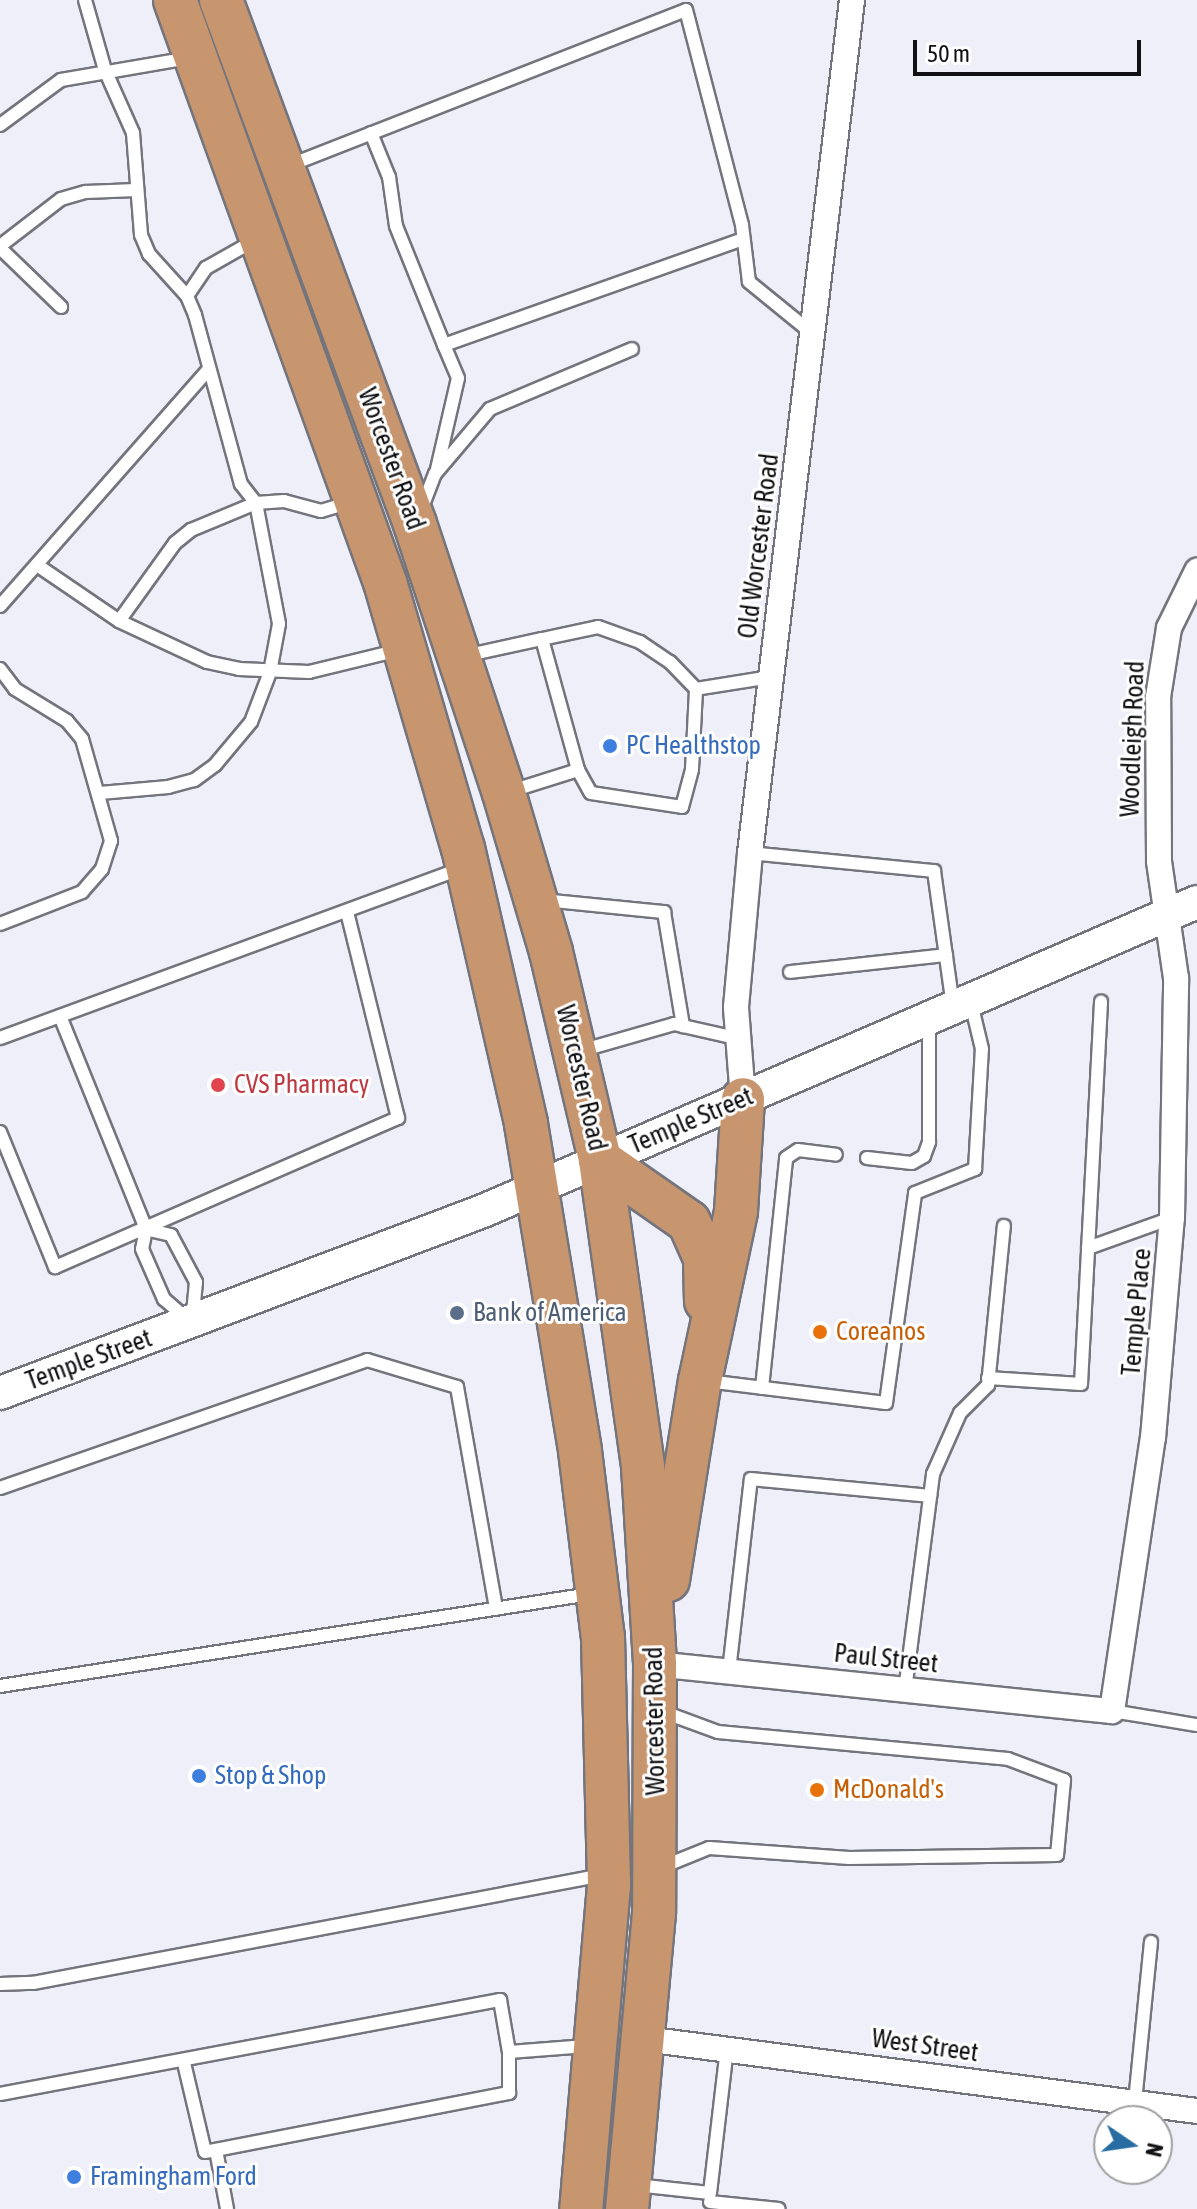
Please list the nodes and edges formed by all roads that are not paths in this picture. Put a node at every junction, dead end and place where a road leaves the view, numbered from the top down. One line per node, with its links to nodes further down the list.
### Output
1 (85, 0): 7 (lane)
2 (175, 0): 6 (highway, Worcester Road)
3 (221, 0): 10 (highway, Worcester Road)
4 (852, 0): 17 (street, Old Worcester Road)
5 (686, 5): 9 (lane); 13 (lane)
6 (195, 56): 7 (lane); 12 (highway, Worcester Road)
7 (105, 70): 8 (lane); 11 (lane)
8 (0, 125)
9 (371, 133): 10 (lane); 18 (lane)
10 (283, 168): 24 (highway, Worcester Road)
11 (136, 190): 14 (lane); 15 (lane)
12 (261, 238): 15 (lane); 22 (highway, Worcester Road)
13 (743, 239): 17 (lane); 18 (lane)
14 (0, 247): 16 (lane)
15 (187, 296): 20 (lane)
16 (61, 307)
17 (813, 334): 34 (street, Old Worcester Road)
18 (444, 345): 21 (lane)
19 (632, 349): 21 (lane)
20 (209, 369): 23 (lane); 25 (lane)
21 (435, 474): 24 (lane)
22 (356, 500): 23 (lane); 30 (highway, Worcester Road)
23 (256, 503): 28 (lane); 33 (lane)
24 (415, 524): 31 (highway, Worcester Road)
25 (37, 565): 27 (lane); 28 (lane)
26 (1197, 571): 42 (street, Woodleigh Road)
27 (0, 606)
28 (119, 621): 33 (lane)
29 (542, 639): 31 (lane); 35 (lane); 36 (lane)
30 (405, 649): 33 (lane); 40 (highway, Worcester Road)
31 (459, 658): 38 (highway, Worcester Road)
32 (0, 669): 37 (lane)
33 (270, 672): 37 (lane)
34 (771, 677): 35 (lane); 39 (street, Old Worcester Road)
35 (696, 689): 36 (lane)
36 (578, 770): 38 (lane)
37 (100, 793): 44 (lane)
38 (504, 793): 41 (highway, Worcester Road)
39 (750, 853): 45 (lane); 52 (street, Old Worcester Road)
40 (467, 866): 43 (lane); 60 (highway, Worcester Road)
41 (535, 899): 50 (lane); 53 (highway, Worcester Road)
42 (1183, 908): 48 (street, Temple Street); 56 (street, Temple Place)
43 (347, 912): 49 (lane); 63 (lane)
44 (0, 924)
45 (946, 955): 46 (lane); 48 (lane)
46 (790, 972)
47 (1101, 1002): 64 (lane)
48 (951, 1009): 54 (street, Temple Street); 58 (lane); 68 (lane)
49 (60, 1016): 51 (lane); 63 (lane)
50 (683, 1026): 52 (lane); 53 (lane)
51 (0, 1038)
52 (736, 1038): 54 (street, Old Worcester Road)
53 (576, 1052): 59 (highway, Worcester Road)
54 (743, 1099): 59 (street, Temple Street); 67 (highway)
55 (0, 1132): 63 (lane)
56 (1185, 1151): 61 (street, Temple Place)
57 (836, 1155): 68 (lane)
58 (867, 1158)
59 (600, 1160): 60 (street, Temple Street); 67 (highway); 74 (highway, Worcester Road)
60 (538, 1187): 65 (street, Temple Street); 72 (highway, Worcester Road)
61 (1172, 1218): 64 (lane); 79 (street, Temple Place)
62 (1004, 1226): 66 (lane)
63 (146, 1229): 65 (lane); 65 (lane)
64 (1088, 1248): 66 (lane)
65 (192, 1323): 69 (street, Temple Street)
66 (988, 1378): 71 (lane)
67 (700, 1381): 68 (lane); 74 (highway)
68 (762, 1388)
69 (0, 1393)
70 (0, 1488): 73 (lane)
71 (930, 1496): 75 (lane); 77 (lane)
72 (599, 1593): 73 (lane); 82 (highway, Worcester Road)
73 (496, 1609): 76 (lane)
74 (655, 1664): 75 (street, Paul Street); 78 (highway, Worcester Road)
75 (729, 1671): 77 (street, Paul Street)
76 (0, 1686)
77 (905, 1690): 79 (street, Paul Street)
78 (655, 1708): 81 (highway, Worcester Road); 81 (lane)
79 (1112, 1711): 80 (lane)
80 (1197, 1725)
81 (656, 1869): 85 (highway, Worcester Road)
82 (609, 1873): 84 (lane); 86 (highway, Worcester Road)
83 (1151, 1942): 91 (lane)
84 (0, 1984)
85 (645, 2039): 87 (street, West Street); 94 (highway, Worcester Road)
86 (598, 2045): 88 (lane); 97 (highway, Worcester Road)
87 (727, 2048): 91 (street, West Street); 95 (lane)
88 (509, 2052): 89 (lane); 93 (lane)
89 (184, 2063): 90 (lane); 93 (lane)
90 (0, 2094)
91 (1135, 2102): 92 (street, West Street)
92 (1197, 2111)
93 (216, 2150): 96 (lane)
94 (628, 2197): 95 (lane)
95 (710, 2201): 98 (lane)
96 (227, 2209)
97 (581, 2209)
98 (779, 2209)

